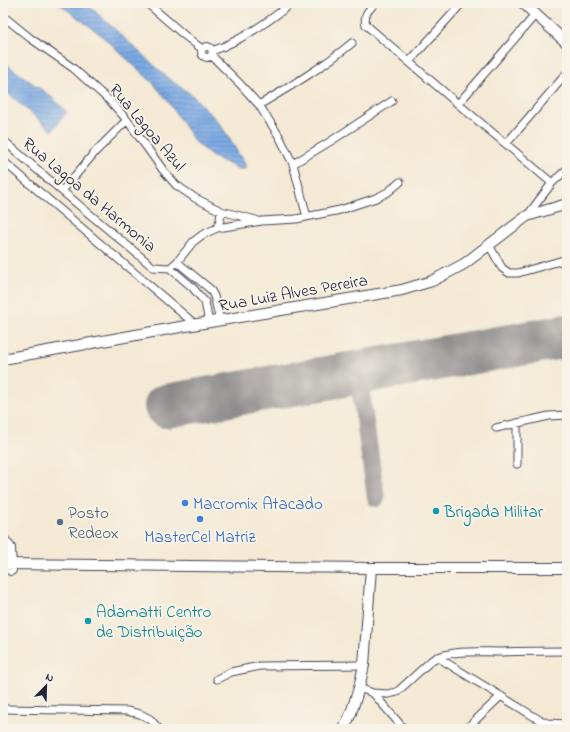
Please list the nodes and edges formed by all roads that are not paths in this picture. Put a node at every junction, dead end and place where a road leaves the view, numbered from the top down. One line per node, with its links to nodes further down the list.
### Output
1 (147, 3): 10 (street)
2 (292, 3): 10 (street)
3 (375, 3): 11 (street)
4 (462, 3): 11 (street)
5 (523, 3): 6 (street)
6 (536, 14): 9 (street); 15 (street)
7 (3, 16): 16 (street, Rua Lagoa Azul)
8 (352, 43): 14 (street)
9 (567, 43)
10 (212, 53): 14 (street)
11 (409, 62): 15 (street)
12 (567, 73): 18 (street)
13 (392, 101): 20 (street)
14 (259, 104): 20 (street)
15 (458, 104): 18 (street)
16 (127, 120): 24 (street); 26 (street, Rua Lagoa Azul)
17 (3, 140): 24 (street, Rua Lagoa da Harmonia)
18 (506, 144): 23 (street)
19 (3, 161): 41 (street)
20 (293, 164): 28 (street)
21 (567, 169): 23 (street)
22 (400, 182): 28 (street, Rua Lagoa da Harmonia)
23 (552, 183): 27 (street)
24 (62, 191): 34 (street, Rua Lagoa da Harmonia)
25 (567, 204): 27 (street, Rua Luiz Alves Pereira)
26 (221, 211): 29 (street, Rua Lagoa Azul); 30 (street)
27 (527, 216): 31 (street, Rua Luiz Alves Pereira)
28 (307, 217): 29 (street, Rua Lagoa da Harmonia)
29 (262, 222): 30 (street, Rua Lagoa da Harmonia)
30 (217, 228): 33 (street, Rua Lagoa da Harmonia)
31 (488, 245): 32 (street); 39 (street, Rua Luiz Alves Pereira)
32 (567, 259)
33 (177, 262): 34 (street, Rua Lagoa da Harmonia); 35 (street)
34 (170, 268): 36 (street)
35 (199, 280): 36 (street); 37 (street)
36 (192, 287): 38 (street)
37 (214, 296): 38 (street); 39 (street)
38 (206, 302): 40 (street)
39 (220, 321): 40 (street, Rua Luiz Alves Pereira)
40 (209, 323): 41 (street, Rua Luiz Alves Pereira)
41 (196, 325): 42 (street, Rua Luiz Alves Pereira)
42 (3, 359)
43 (567, 415): 44 (street)
44 (517, 423): 45 (street); 46 (street)
45 (496, 428)
46 (517, 464)
47 (3, 539): 48 (street)
48 (7, 567): 50 (street)
49 (567, 568): 50 (street)
50 (371, 570): 51 (street); 54 (street)
51 (567, 575)
52 (567, 651): 53 (street)
53 (437, 657): 57 (street); 58 (street)
54 (364, 665): 55 (street); 56 (street)
55 (217, 678)
56 (359, 688): 57 (street); 62 (street)
57 (373, 693): 63 (street)
58 (501, 696): 60 (street); 64 (street)
59 (3, 709): 61 (street)
60 (567, 724)
61 (159, 729)
62 (344, 729)
63 (404, 729)
64 (466, 729)

